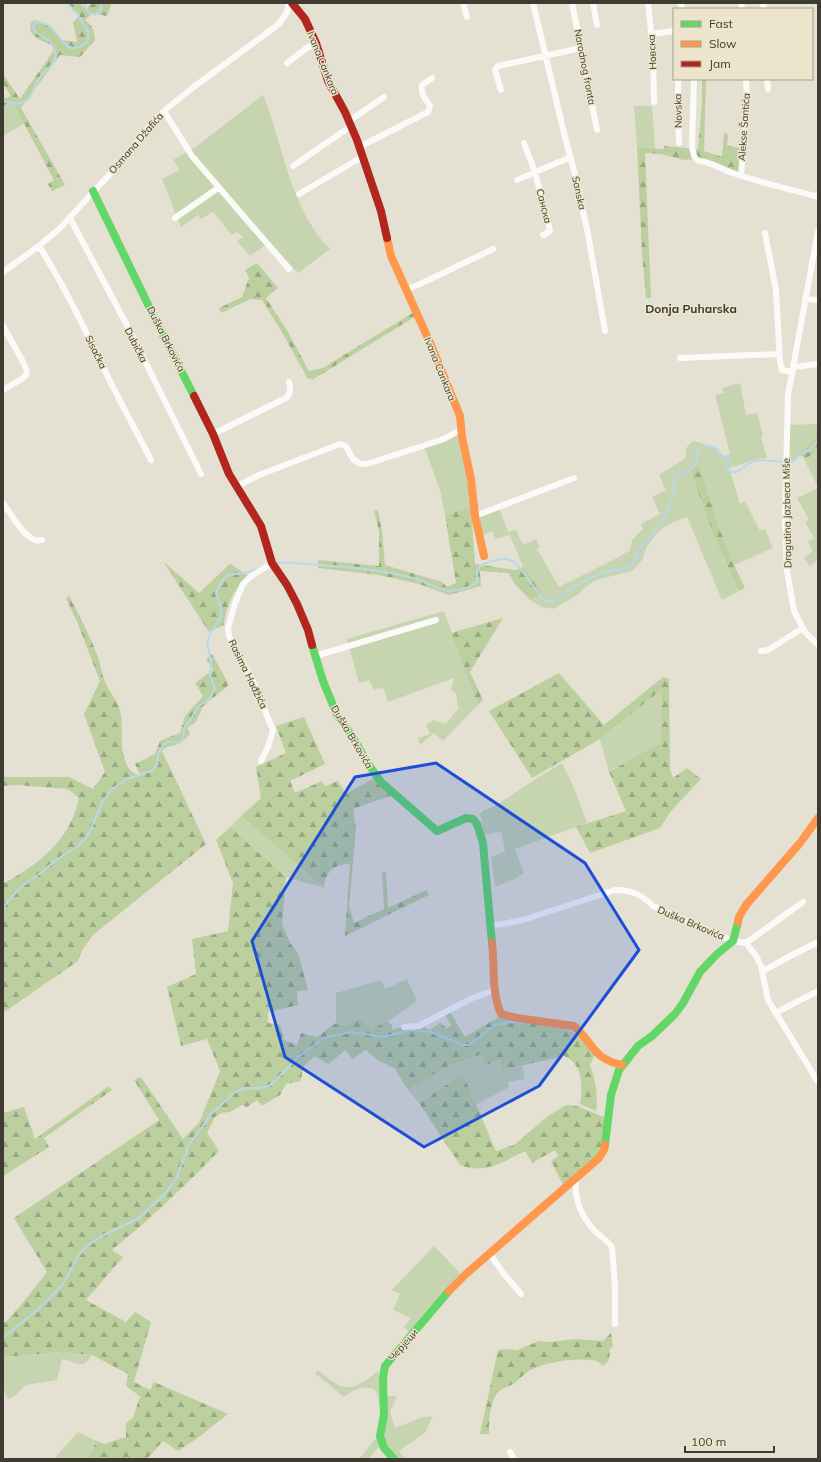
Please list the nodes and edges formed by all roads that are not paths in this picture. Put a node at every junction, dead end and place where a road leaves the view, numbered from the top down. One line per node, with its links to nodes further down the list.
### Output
1 (289, 3): 25 (street, Osmana Džafića)
2 (292, 3): 12 (street, Ivana Cankara)
3 (463, 3): 8 (street)
4 (533, 3): 14 (street, Sanska)
5 (572, 3): 13 (street, Narodnog fronta)
6 (593, 3): 9 (street, Narodnog fronta)
7 (648, 3): 11 (street, Новска)
8 (467, 16)
9 (597, 25)
10 (673, 31): 11 (street)
11 (651, 34): 24 (street, Новска)
12 (316, 43): 15 (street); 26 (street, Ivana Cankara)
13 (581, 48): 14 (street); 27 (street, Narodnog fronta)
14 (546, 56): 22 (street); 32 (street, Sanska)
15 (287, 63)
16 (432, 78): 30 (street)
17 (678, 80): 29 (street, Novska)
18 (694, 80): 35 (street)
19 (746, 80): 35 (street, Alekse Šantića)
20 (767, 80): 21 (street)
21 (768, 89)
22 (501, 90)
23 (384, 97): 26 (street)
24 (654, 102)
25 (164, 111): 37 (street); 38 (street, Osmana Džafića)
26 (350, 123): 30 (street, Ivana Cankara); 33 (street)
27 (597, 130)
28 (524, 143): 34 (street, Санска)
29 (679, 143)
30 (359, 147): 31 (street, Ivana Cankara)
31 (362, 157): 39 (street); 50 (street, Ivana Cankara)
32 (571, 157): 34 (street); 54 (street, Sanska)
33 (293, 166)
34 (535, 172): 36 (street); 45 (street, Санска)
35 (741, 176): 40 (street)
36 (517, 180)
37 (218, 188): 42 (street); 48 (street)
38 (93, 191): 41 (street, Osmana Džafića); 62 (street, Duška Brkovića)
39 (299, 194)
40 (818, 197)
41 (70, 218): 46 (street, Osmana Džafića); 64 (street, Dubička)
42 (175, 218)
43 (818, 231): 51 (street, Dragutina Jazbeca Miše)
44 (765, 233): 55 (street)
45 (543, 235)
46 (40, 246): 49 (street, Osmana Džafića); 63 (street, Sisačka)
47 (494, 250): 50 (street)
48 (289, 269)
49 (3, 272)
50 (407, 289): 61 (street, Ivana Cankara)
51 (806, 299): 52 (street); 58 (street, Dragutina Jazbeca Miše)
52 (818, 300)
53 (3, 326): 60 (street)
54 (605, 331)
55 (779, 354): 56 (street); 58 (street)
56 (680, 358)
57 (818, 364): 58 (street)
58 (793, 370): 73 (street, Dragutina Jazbeca Miše)
59 (290, 382): 62 (street)
60 (3, 390)
61 (462, 429): 66 (street); 68 (street, Ivana Cankara)
62 (213, 434): 66 (street, Duška Brkovića)
63 (150, 460)
64 (201, 474)
65 (574, 478): 68 (street)
66 (236, 487): 71 (street, Duška Brkovića)
67 (3, 503): 69 (street)
68 (475, 516): 70 (street, Ivana Cankara)
69 (42, 540)
70 (484, 556)
71 (272, 563): 76 (street, Duška Brkovića); 77 (street, Rasima Hađžića)
72 (436, 620): 76 (street)
73 (803, 628): 74 (street, Dragutina Jazbeca Miše); 75 (street)
74 (818, 645)
75 (761, 651)
76 (315, 656): 80 (street, Duška Brkovića)
77 (261, 761)
78 (818, 818): 81 (street)
79 (803, 902): 83 (street)
80 (491, 926): 81 (street, Duška Brkovića); 85 (street, Duška Brkovića)
81 (733, 941): 83 (street); 89 (street, Черјеци)
82 (818, 942): 84 (street)
83 (746, 943): 84 (street)
84 (763, 971): 87 (street)
85 (494, 990): 88 (street); 89 (street, Duška Brkovića)
86 (818, 991): 87 (street)
87 (775, 1013): 90 (street)
88 (404, 1027)
89 (622, 1065): 91 (street, Черјеци)
90 (818, 1082)
91 (576, 1178): 92 (street, Черјеци); 94 (street)
92 (489, 1253): 93 (street); 96 (street, Черјеци)
93 (521, 1294)
94 (615, 1324)
95 (510, 1452): 97 (street)
96 (394, 1459)
97 (514, 1459)

